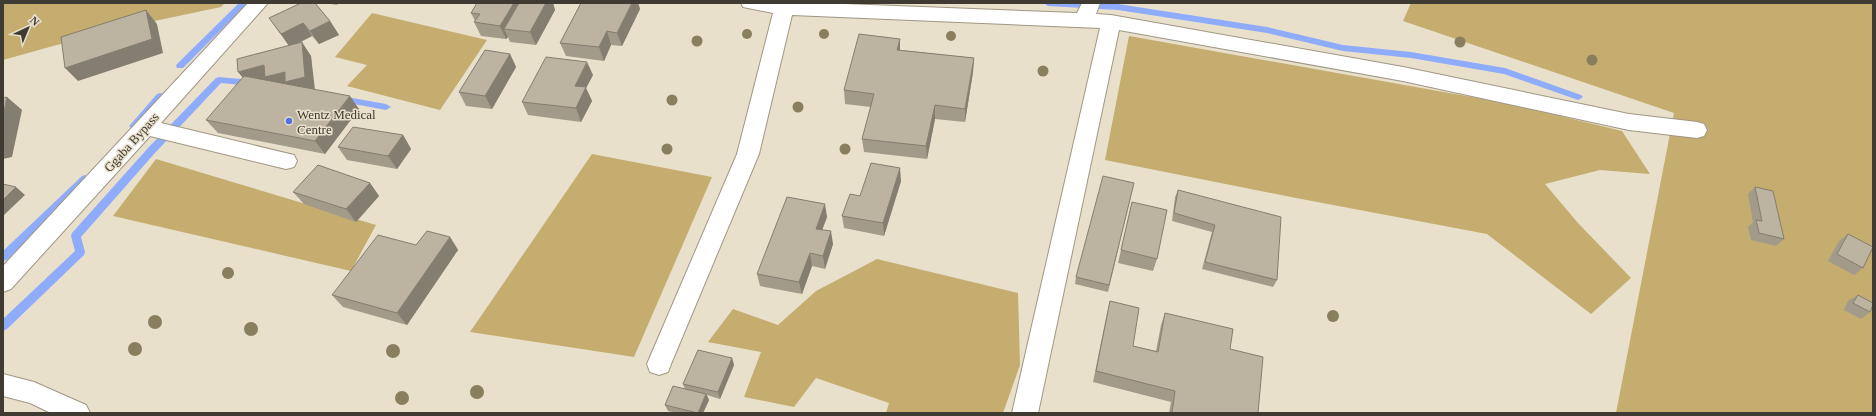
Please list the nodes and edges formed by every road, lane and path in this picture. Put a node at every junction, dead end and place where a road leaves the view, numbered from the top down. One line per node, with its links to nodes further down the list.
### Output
1 (259, 3): 6 (street, Ggaba Bypass)
2 (750, 3): 3 (street)
3 (785, 5): 4 (street); 10 (street)
4 (1088, 12): 5 (street)
5 (1111, 22): 7 (street); 13 (street)
6 (145, 127): 8 (street); 9 (street, Ggaba Bypass)
7 (1697, 130)
8 (286, 161)
9 (3, 282)
10 (659, 364)
11 (3, 385): 12 (street)
12 (77, 413)
13 (1025, 413)

